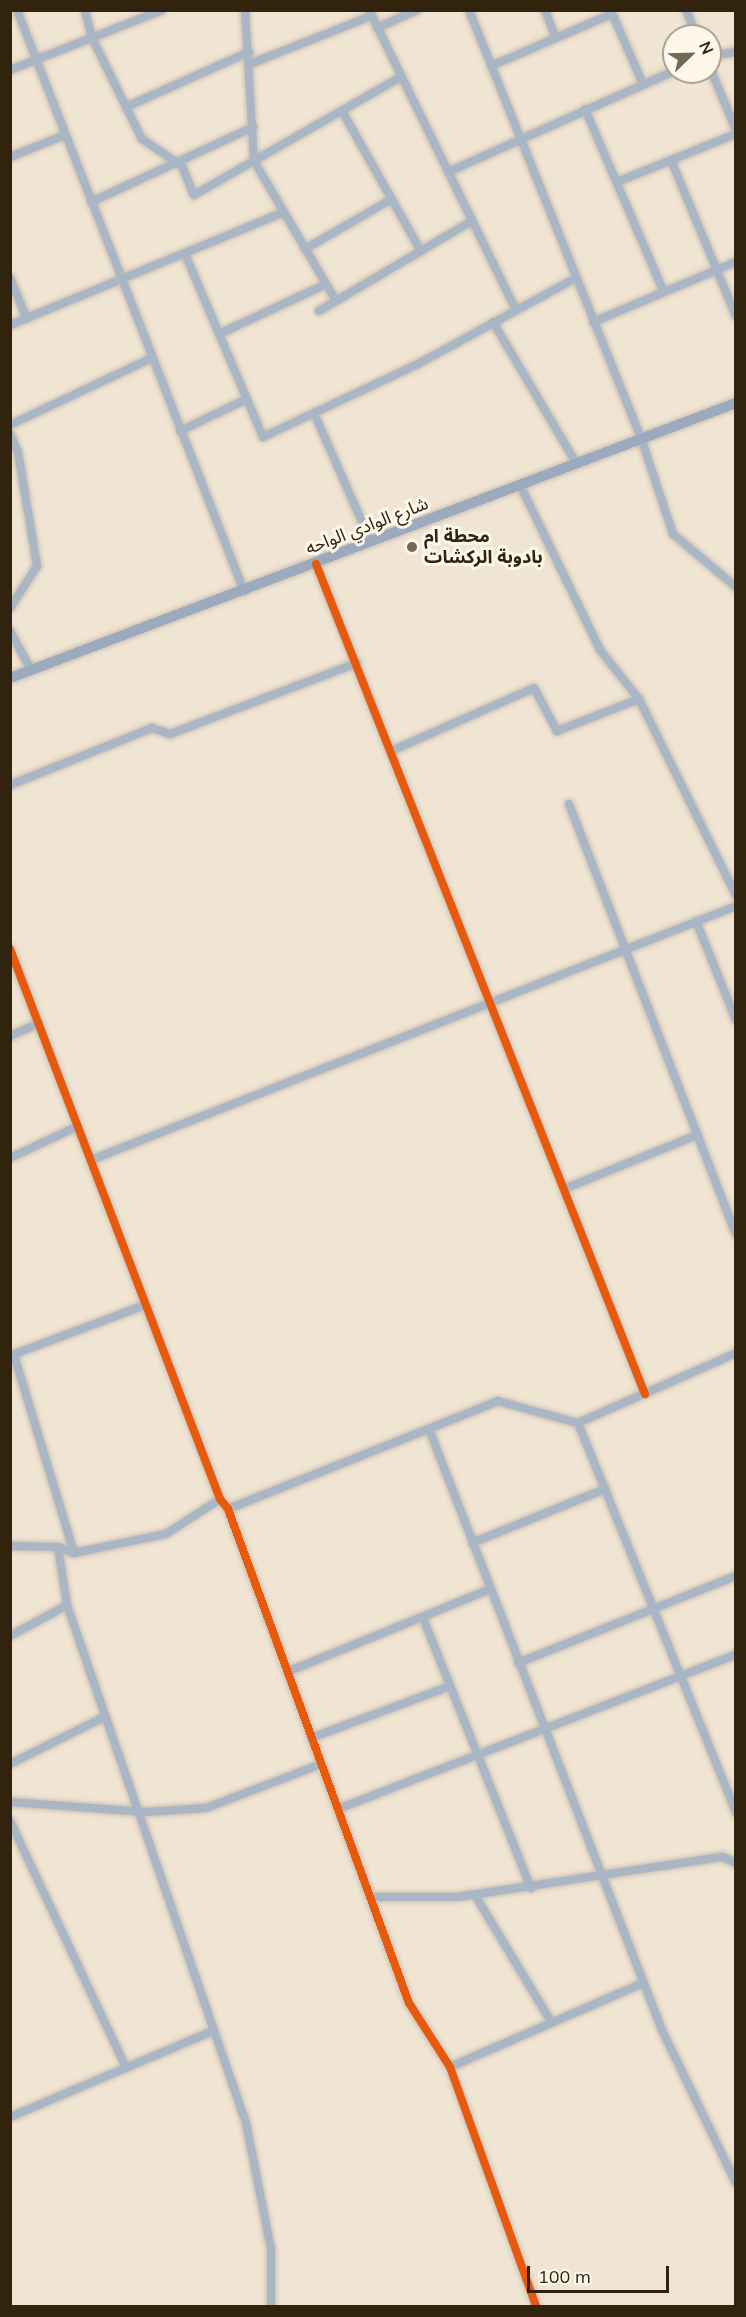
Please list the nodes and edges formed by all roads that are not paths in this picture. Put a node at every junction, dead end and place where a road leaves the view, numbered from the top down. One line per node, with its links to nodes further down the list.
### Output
1 (17, 10): 16 (street)
2 (85, 10): 13 (street)
3 (162, 10): 13 (street)
4 (245, 10): 15 (street)
5 (417, 10): 12 (street)
6 (469, 10): 18 (street)
7 (545, 10): 14 (street)
8 (686, 10): 11 (street)
9 (612, 12): 14 (street); 22 (street)
10 (370, 13): 12 (street); 17 (street)
11 (692, 24)
12 (377, 28): 21 (street)
13 (92, 38): 16 (street); 24 (street)
14 (556, 38): 18 (street)
15 (249, 52): 17 (street); 24 (street)
16 (36, 60): 19 (street); 29 (street)
17 (250, 64): 27 (street)
18 (491, 66): 30 (street)
19 (10, 70)
20 (662, 75): 22 (street)
21 (401, 77): 26 (street); 35 (street)
22 (643, 84): 25 (street)
23 (716, 84): 28 (street)
24 (126, 107): 34 (street)
25 (585, 109): 30 (street); 36 (street)
26 (342, 111): 33 (street); 37 (street)
27 (253, 127): 33 (street); 34 (street)
28 (735, 132): 32 (street)
29 (65, 135): 31 (street); 38 (street)
30 (519, 137): 35 (street); 47 (street)
31 (10, 157)
32 (670, 160): 36 (street); 45 (street)
33 (254, 161): 34 (street); 39 (street)
34 (177, 162): 38 (street)
35 (448, 172): 40 (street)
36 (617, 182): 50 (street)
37 (392, 199): 41 (street); 42 (street)
38 (91, 202): 48 (street)
39 (284, 212): 41 (street); 43 (street)
40 (472, 221): 42 (street); 52 (street)
41 (305, 249): 49 (street)
42 (421, 251): 51 (street)
43 (185, 254): 48 (street); 59 (street)
44 (735, 262): 45 (street)
45 (716, 270): 50 (street); 54 (street)
46 (10, 278): 55 (street)
47 (576, 278): 52 (street); 57 (street)
48 (122, 281): 55 (street); 60 (street)
49 (326, 284): 51 (street); 59 (street)
50 (664, 292): 57 (street)
51 (336, 301): 53 (street)
52 (516, 310): 56 (street)
53 (319, 311)
54 (735, 316)
55 (27, 319): 58 (street)
56 (494, 322): 63 (street); 68 (street)
57 (593, 322): 67 (street)
58 (10, 325)
59 (219, 334): 61 (street)
60 (152, 358): 64 (street); 65 (street)
61 (247, 399): 63 (street); 65 (street)
62 (735, 403): 67 (main road, شارع الوادي الواحه)
63 (314, 413): 70 (street)
64 (10, 425)
65 (180, 431): 73 (street)
66 (10, 434): 74 (street)
67 (641, 438): 68 (main road, شارع الوادي الواحه); 72 (street)
68 (576, 463): 69 (main road, شارع الوادي الواحه)
69 (520, 485): 70 (main road, شارع الوادي الواحه); 79 (street)
70 (371, 542): 71 (main road, شارع الوادي الواحه)
71 (316, 564): 73 (main road, شارع الوادي الواحه); 76 (street)
72 (735, 587)
73 (244, 591): 77 (main road, شارع الوادي الواحه)
74 (10, 609)
75 (10, 631): 77 (street)
76 (357, 663): 80 (street); 81 (street)
77 (31, 670): 78 (main road, شارع الوادي الواحه)
78 (10, 678)
79 (639, 699): 80 (street); 83 (street)
80 (391, 751): 88 (street)
81 (10, 785)
82 (569, 804): 87 (street)
83 (735, 895)
84 (735, 906): 85 (street)
85 (696, 921): 87 (street); 89 (street)
86 (10, 949): 90 (street)
87 (625, 949): 88 (street); 93 (street)
88 (490, 1002): 95 (street); 96 (street)
89 (735, 1020)
90 (39, 1023): 91 (street); 92 (street)
91 (10, 1036)
92 (78, 1126): 94 (street); 95 (street)
93 (697, 1135): 96 (street); 97 (street)
94 (10, 1158)
95 (91, 1160): 98 (street)
96 (564, 1189): 101 (street)
97 (735, 1233)
98 (145, 1305): 100 (street); 105 (street)
99 (735, 1353): 101 (street)
100 (12, 1355): 110 (street)
101 (645, 1394): 102 (street)
102 (578, 1423): 103 (street); 104 (street)
103 (429, 1429): 106 (street); 107 (street)
104 (605, 1489): 107 (street); 114 (street)
105 (220, 1499): 106 (street); 110 (street)
106 (228, 1509): 119 (street)
107 (472, 1543): 112 (street)
108 (10, 1546): 109 (street)
109 (58, 1547): 110 (street); 113 (street)
110 (74, 1553)
111 (735, 1576): 114 (street)
112 (490, 1589): 115 (street); 118 (street)
113 (67, 1605): 116 (street); 122 (street)
114 (653, 1609): 118 (street); 120 (street)
115 (423, 1618): 119 (street); 121 (street)
116 (10, 1636)
117 (735, 1655): 120 (street)
118 (518, 1663): 123 (street)
119 (287, 1672): 124 (street)
120 (680, 1677): 123 (street); 131 (street)
121 (450, 1686): 124 (street); 125 (street)
122 (106, 1716): 126 (street); 130 (street)
123 (544, 1729): 125 (street); 134 (street)
124 (311, 1738): 127 (street)
125 (478, 1755): 129 (street); 135 (street)
126 (10, 1764)
127 (321, 1764): 129 (street); 130 (street)
128 (10, 1802): 130 (street)
129 (338, 1809): 137 (street)
130 (140, 1812): 140 (street)
131 (735, 1813)
132 (10, 1821): 141 (street)
133 (735, 1863): 134 (street)
134 (600, 1875): 135 (street); 138 (street)
135 (531, 1887): 136 (street)
136 (475, 1894): 137 (street); 139 (street)
137 (370, 1897): 142 (street)
138 (643, 1983): 139 (street); 144 (street)
139 (552, 2022): 142 (street)
140 (213, 2031): 141 (street); 145 (street)
141 (126, 2067): 143 (street)
142 (450, 2067): 146 (street)
143 (10, 2116)
144 (735, 2183)
145 (271, 2307)
146 (536, 2307)

